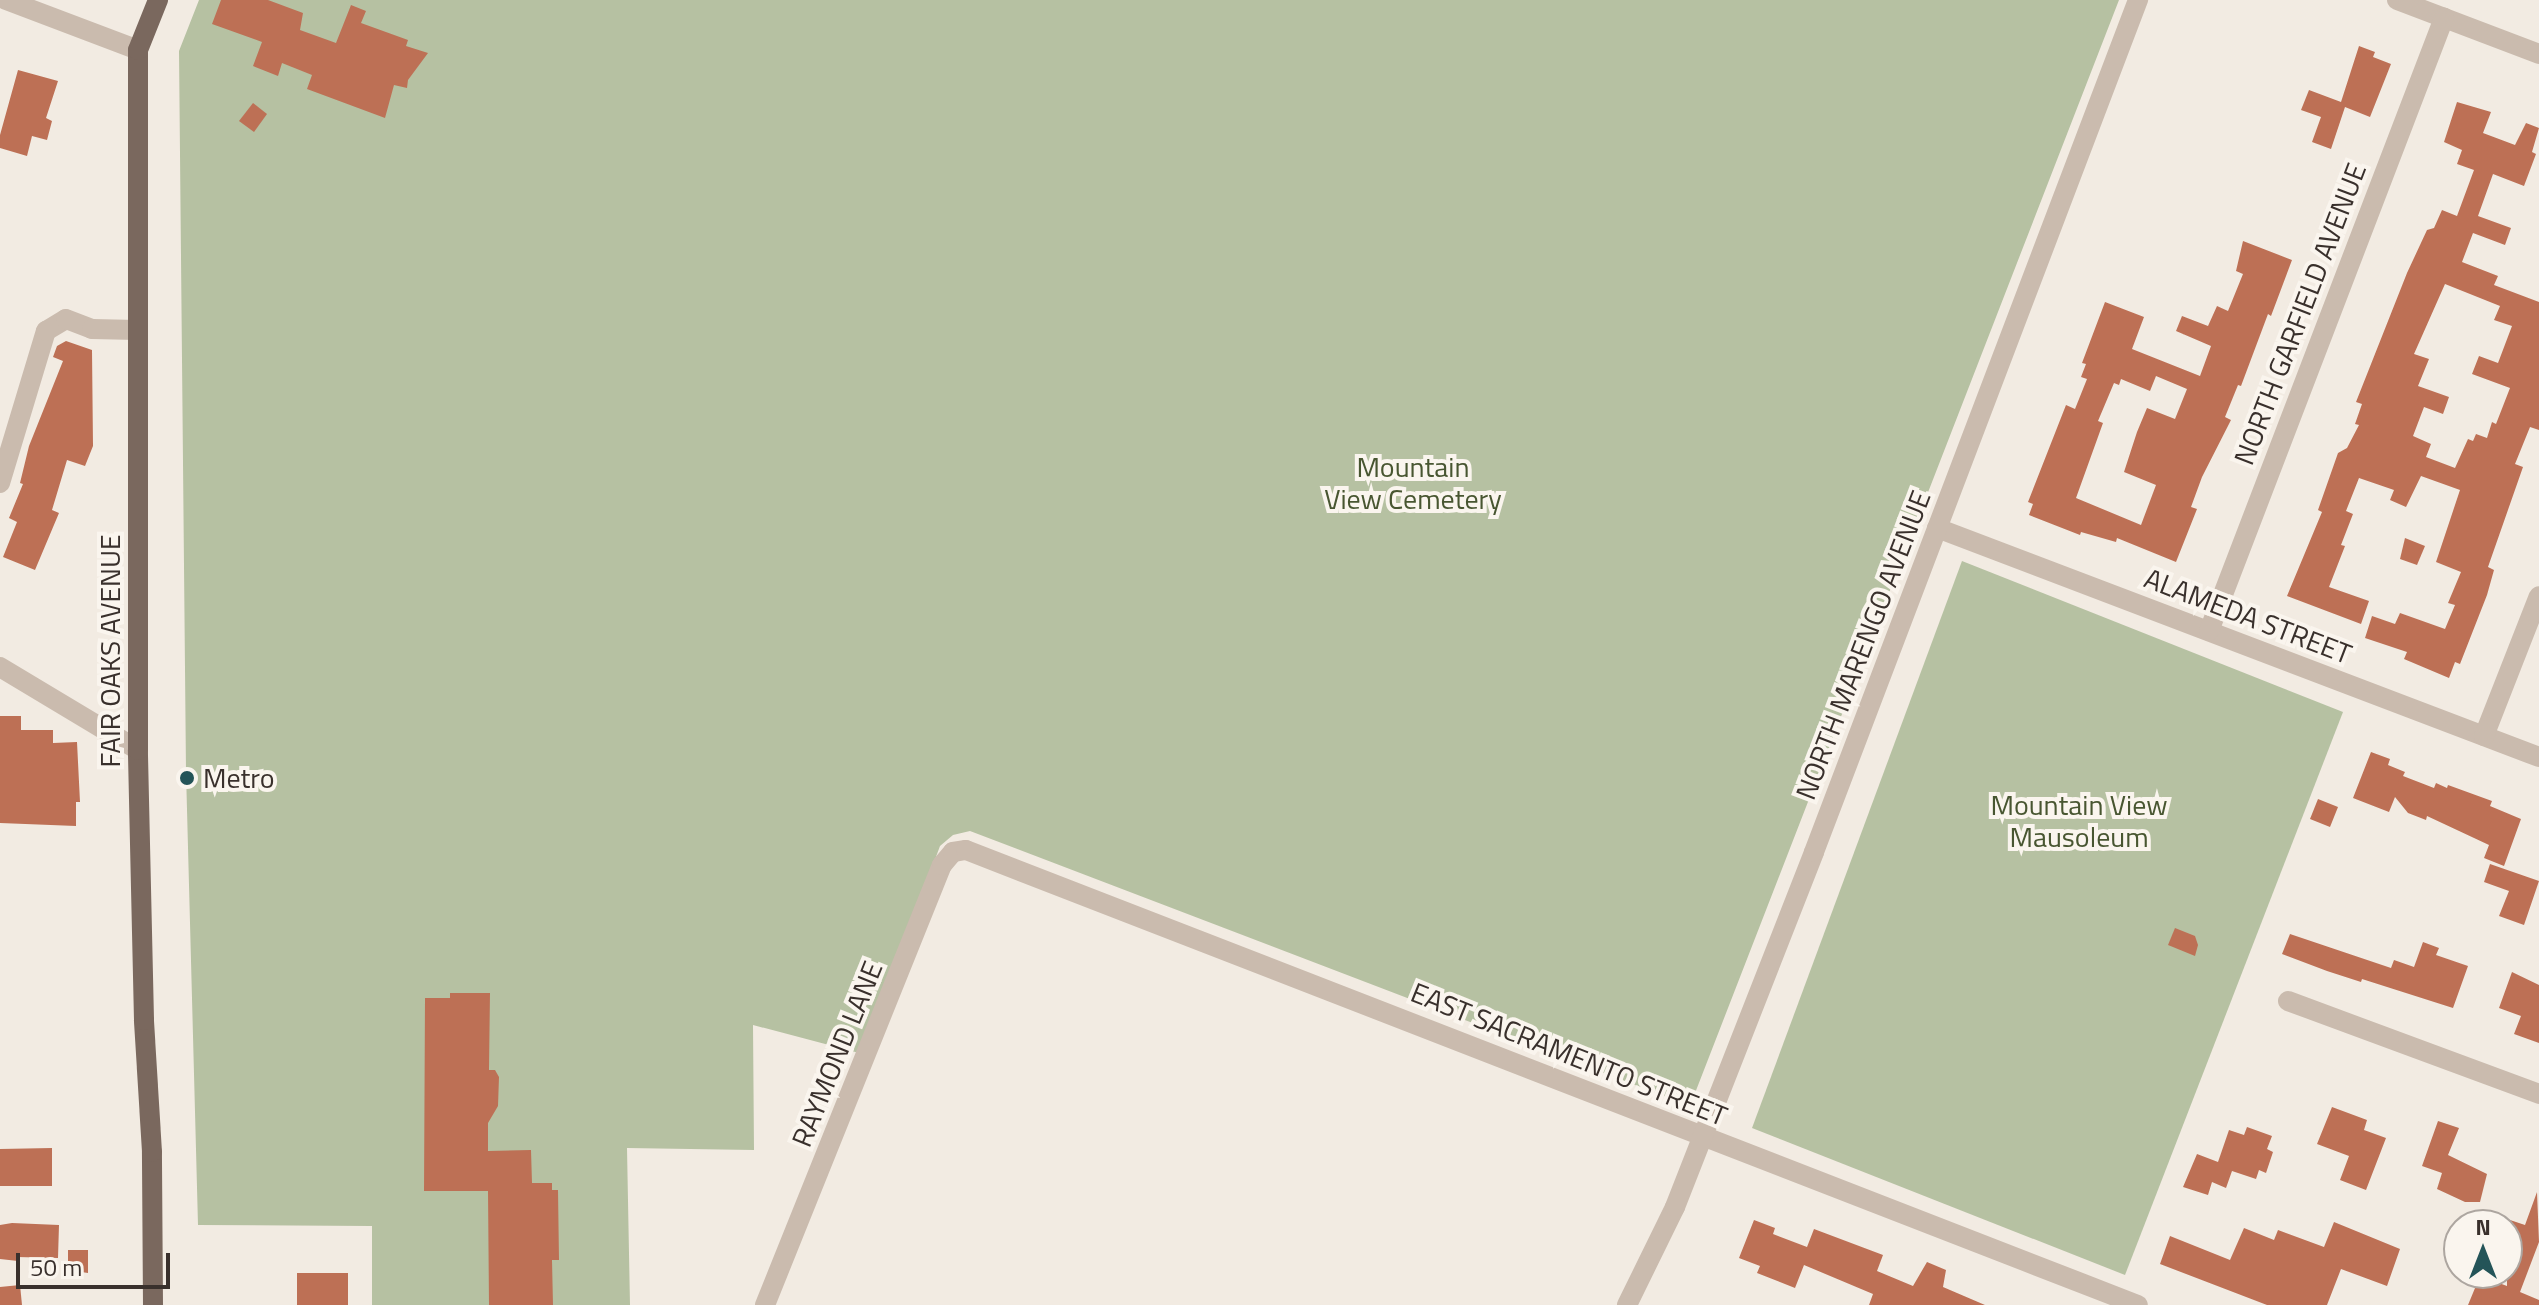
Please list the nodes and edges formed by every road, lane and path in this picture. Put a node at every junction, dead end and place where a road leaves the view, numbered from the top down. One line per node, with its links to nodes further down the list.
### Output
1 (6, 0): 6 (street)
2 (158, 0): 6 (main road, FAIR OAKS AVENUE)
3 (2138, 0): 10 (street, NORTH MARENGO AVENUE)
4 (2397, 0): 5 (street)
5 (2444, 18): 7 (street); 12 (street, NORTH GARFIELD AVENUE)
6 (138, 50): 8 (main road, FAIR OAKS AVENUE)
7 (2539, 54)
8 (137, 330): 9 (street); 15 (main road, FAIR OAKS AVENUE)
9 (0, 483)
10 (1937, 528): 12 (street, ALAMEDA STREET); 20 (street, NORTH MARENGO AVENUE)
11 (2539, 596): 14 (street)
12 (2209, 631): 14 (street, ALAMEDA STREET)
13 (0, 667): 15 (street)
14 (2484, 736): 16 (street, ALAMEDA STREET)
15 (138, 750): 21 (main road, FAIR OAKS AVENUE)
16 (2539, 757)
17 (980, 853): 20 (street, EAST SACRAMENTO STREET); 22 (street, RAYMOND LANE)
18 (2288, 1001): 19 (street)
19 (2539, 1094)
20 (1702, 1137): 23 (street, NORTH MARENGO AVENUE); 24 (street, EAST SACRAMENTO STREET)
21 (153, 1305)
22 (765, 1305)
23 (1627, 1305)
24 (2138, 1305)

